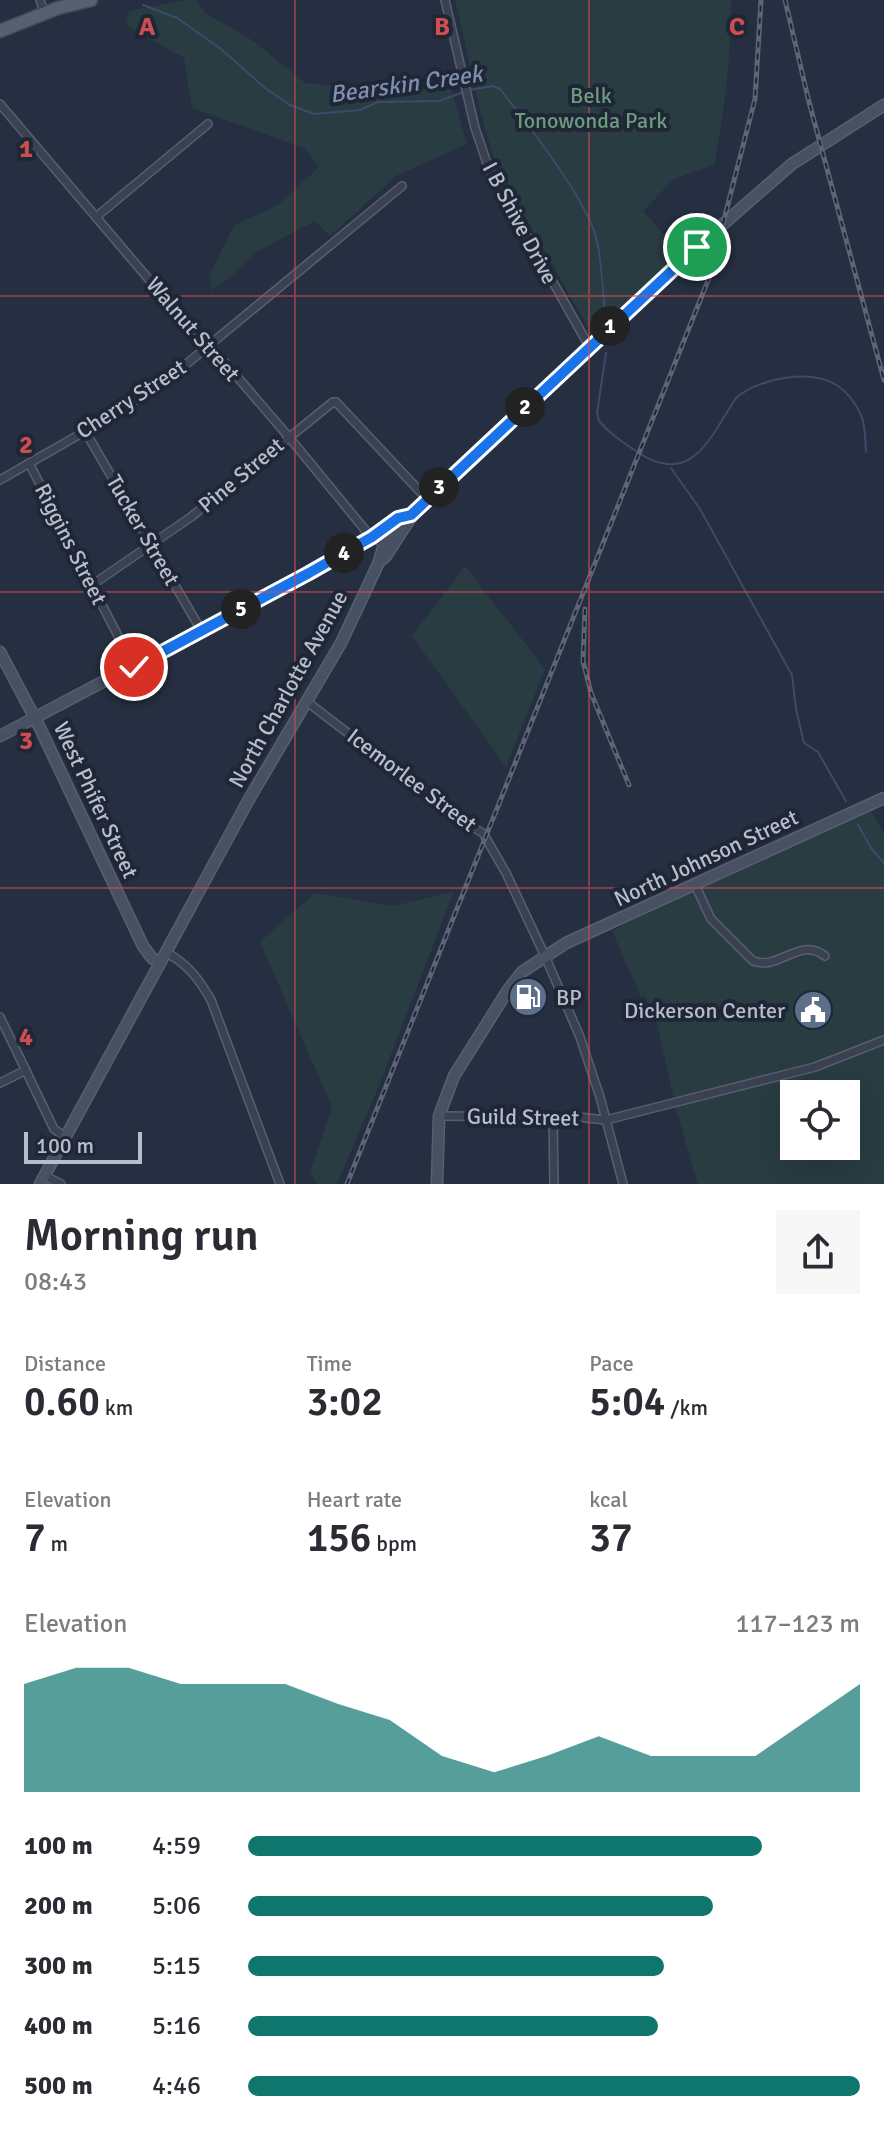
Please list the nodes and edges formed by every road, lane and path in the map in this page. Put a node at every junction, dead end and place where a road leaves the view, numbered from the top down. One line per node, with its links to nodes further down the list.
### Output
1 (91, 0): 3 (main road)
2 (445, 0): 11 (street, I B Shive Drive)
3 (42, 6): 4 (main road)
4 (0, 31)
5 (0, 104): 9 (street, Walnut Street)
6 (884, 105): 11 (main road)
7 (208, 124): 9 (street)
8 (402, 186): 10 (street, Cherry Street)
9 (96, 217): 10 (street, Walnut Street)
10 (209, 344): 12 (street, Cherry Street); 13 (street, Walnut Street)
11 (589, 346): 16 (main road)
12 (85, 431): 14 (street, Cherry Street); 19 (street, Tucker Street)
13 (288, 436): 16 (street, Pine Street); 18 (street, Walnut Street); 19 (street, Pine Street)
14 (29, 463): 15 (street, Cherry Street); 21 (street, Riggins Street)
15 (0, 480)
16 (427, 499): 17 (main road)
17 (411, 515): 18 (main road); 20 (main road)
18 (372, 537): 20 (street, Walnut Street); 22 (main road)
19 (152, 546): 21 (street, Pine Street); 22 (street, Tucker Street)
20 (387, 547): 25 (main road, North Charlotte Avenue)
21 (92, 585): 24 (street, Riggins Street)
22 (201, 630): 24 (main road)
23 (0, 652): 26 (main road, West Phifer Street)
24 (134, 667): 26 (main road)
25 (306, 701): 30 (street, Icemorlee Street); 32 (main road, North Charlotte Avenue)
26 (35, 719): 27 (main road); 32 (main road, West Phifer Street)
27 (0, 736)
28 (884, 798): 29 (main road, North Johnson Street)
29 (695, 885): 30 (main road, North Johnson Street); 31 (street)
30 (545, 956): 37 (main road, North Johnson Street); 39 (street, Icemorlee Street)
31 (825, 956)
32 (162, 957): 40 (main road, North Charlotte Avenue); 43 (street, West Phifer Street)
33 (0, 1017): 35 (street)
34 (884, 1040): 39 (street, Guild Street)
35 (26, 1070): 36 (street); 40 (street)
36 (0, 1083)
37 (439, 1116): 38 (street, Guild Street); 44 (main road, North Johnson Street)
38 (553, 1117): 39 (street, Guild Street); 45 (street)
39 (606, 1120): 46 (street, Icemorlee Street)
40 (64, 1136): 41 (main road, North Charlotte Avenue)
41 (42, 1180): 42 (street)
42 (61, 1184)
43 (280, 1184)
44 (437, 1184)
45 (554, 1184)
46 (623, 1184)

